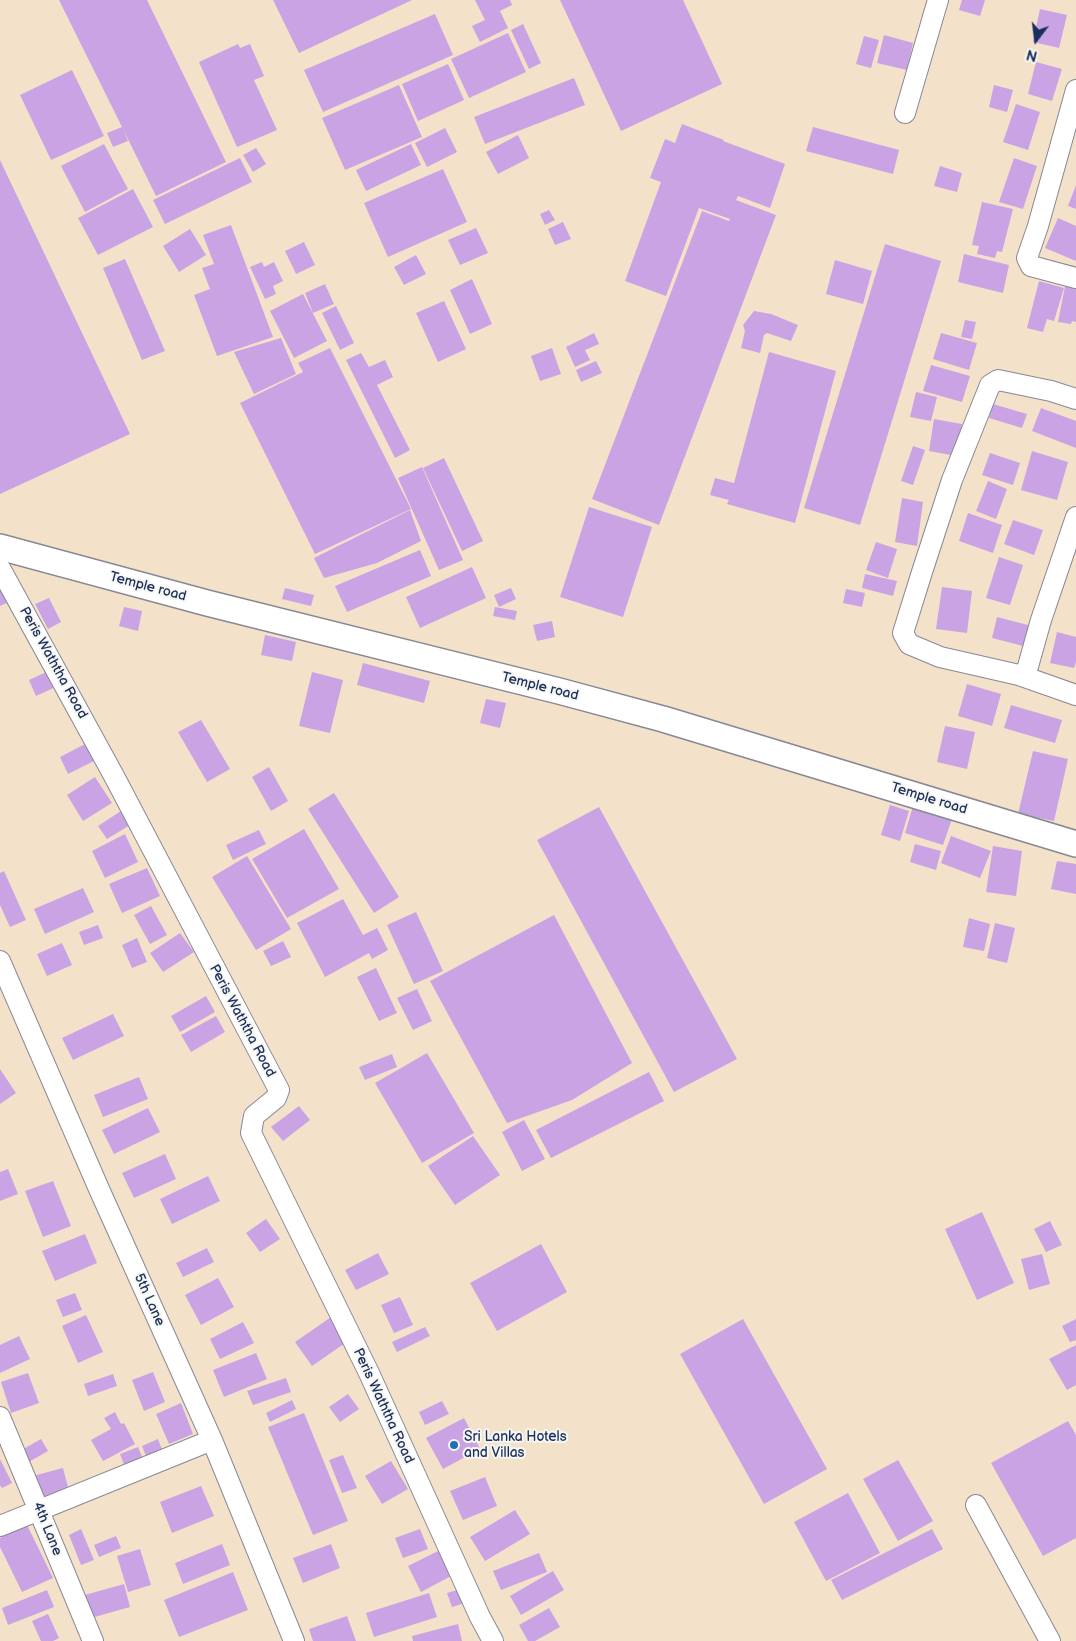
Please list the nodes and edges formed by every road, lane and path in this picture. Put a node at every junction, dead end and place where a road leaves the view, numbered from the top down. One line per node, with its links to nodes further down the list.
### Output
1 (938, 0): 3 (street)
2 (1076, 90): 4 (street)
3 (905, 113)
4 (1076, 278)
5 (1076, 399): 9 (street)
6 (1076, 517): 9 (street)
7 (0, 547): 11 (street, Temple road)
8 (0, 568): 20 (street, Peris Waththa Road)
9 (1025, 677): 10 (street)
10 (1076, 695)
11 (1076, 844)
12 (0, 961): 14 (street, 5th Lane)
13 (0, 1417): 16 (street, 4th Lane)
14 (212, 1440): 16 (street); 19 (street, 5th Lane)
15 (976, 1506): 21 (street)
16 (40, 1511): 17 (street); 18 (street, 4th Lane)
17 (0, 1526)
18 (93, 1641)
19 (294, 1641)
20 (493, 1641)
21 (1050, 1641)

